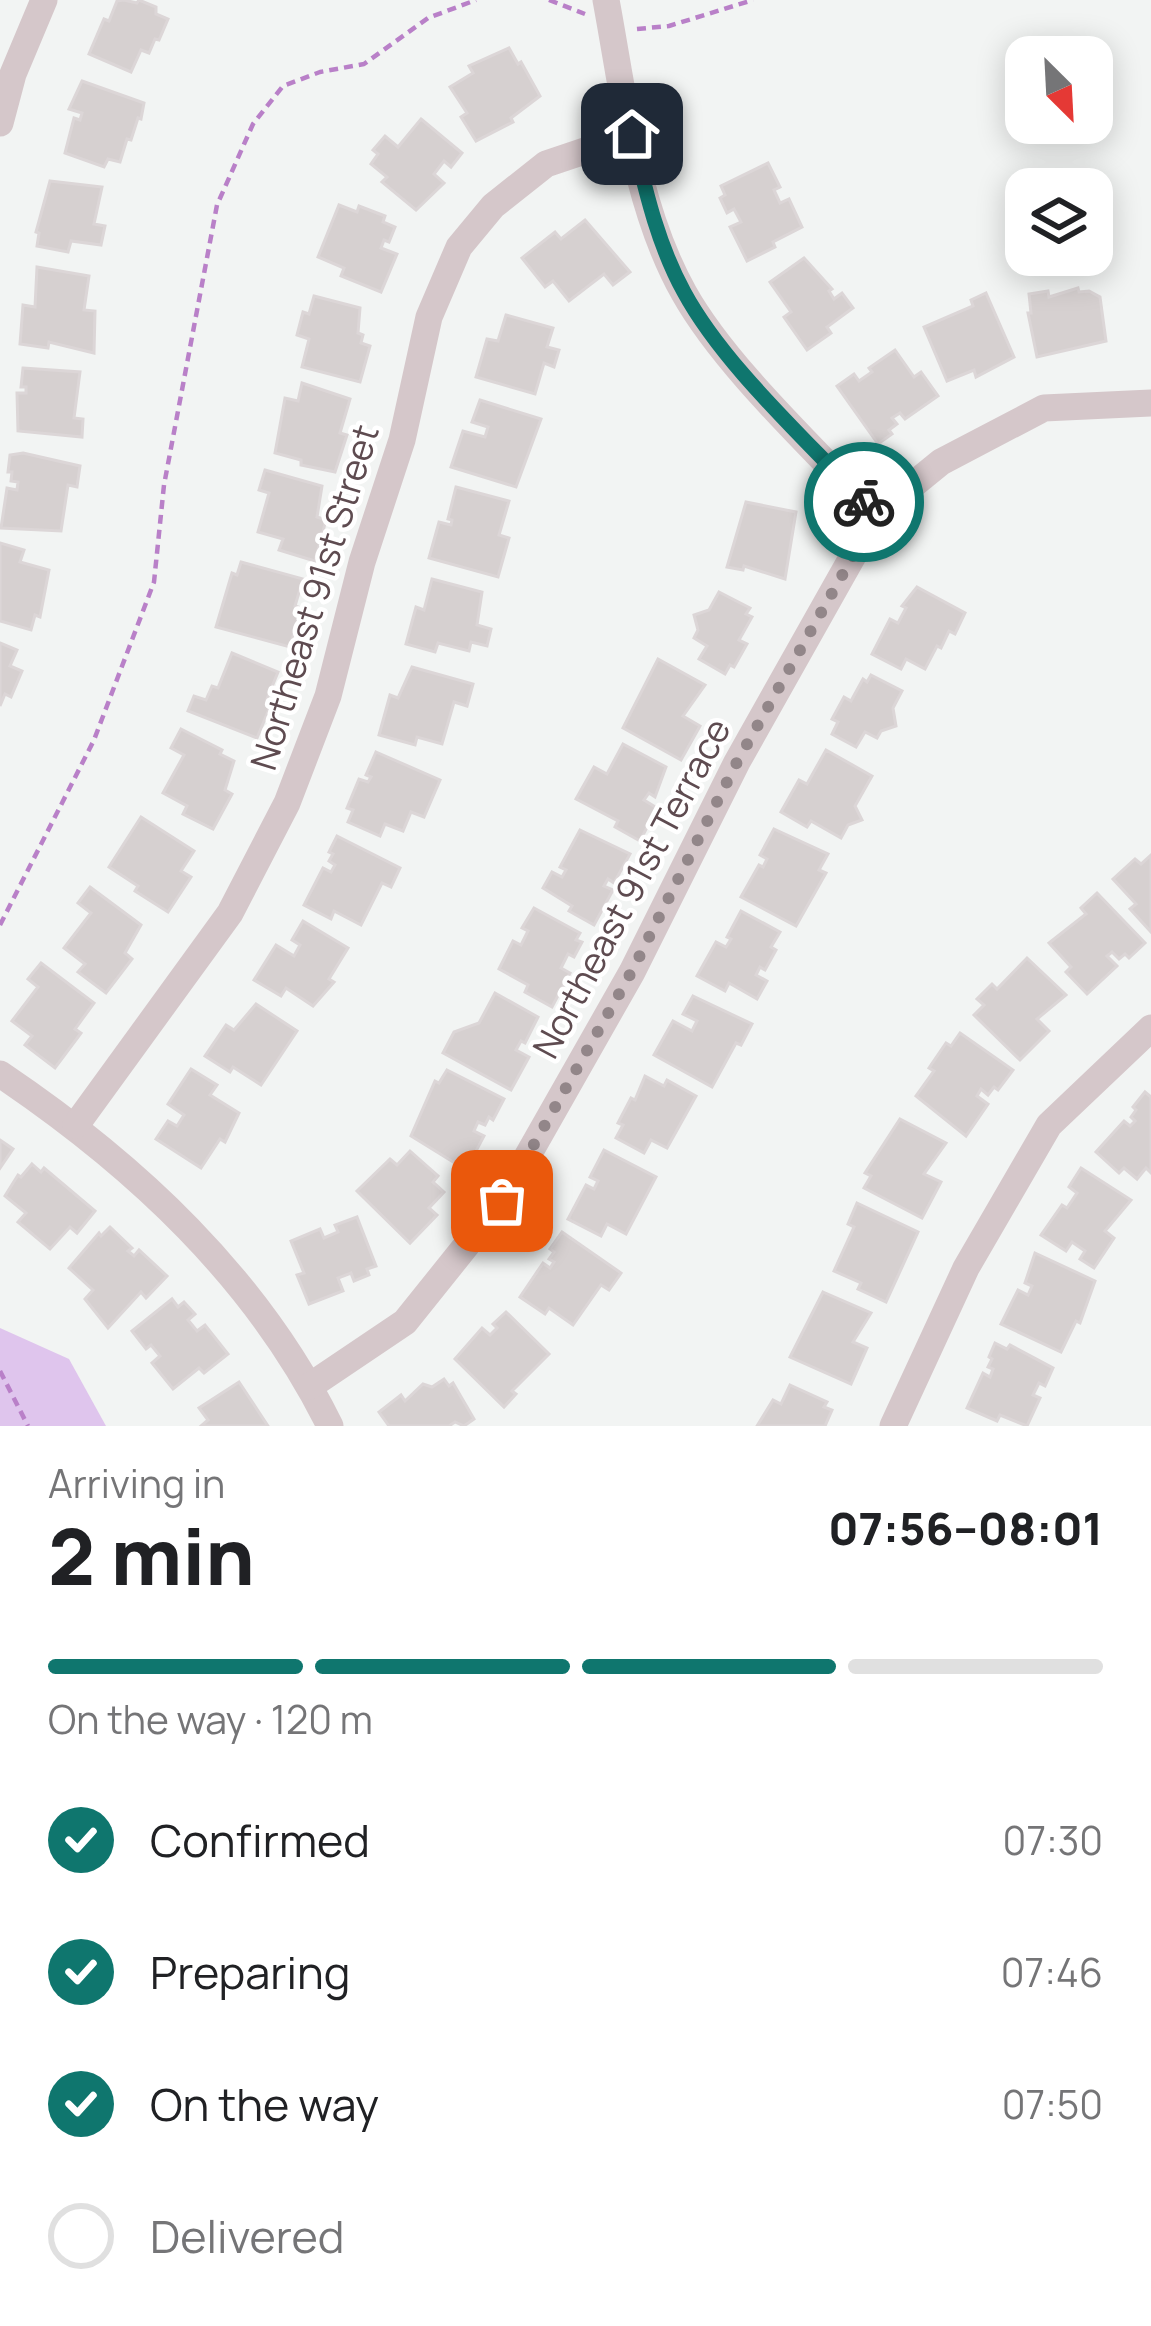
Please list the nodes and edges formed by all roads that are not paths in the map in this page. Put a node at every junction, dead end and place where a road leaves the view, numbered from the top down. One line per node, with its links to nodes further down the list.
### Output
1 (44, 0): 3 (street)
2 (601, 9): 4 (street)
3 (0, 124)
4 (632, 134): 6 (street); 9 (street, Northeast 91st Street)
5 (1151, 403): 6 (street, Northeast 91st Terrace)
6 (876, 515): 10 (street, Northeast 91st Terrace)
7 (1151, 1028): 12 (street)
8 (0, 1073): 9 (street)
9 (76, 1125): 10 (street)
10 (310, 1387): 11 (street)
11 (330, 1426)
12 (893, 1426)

